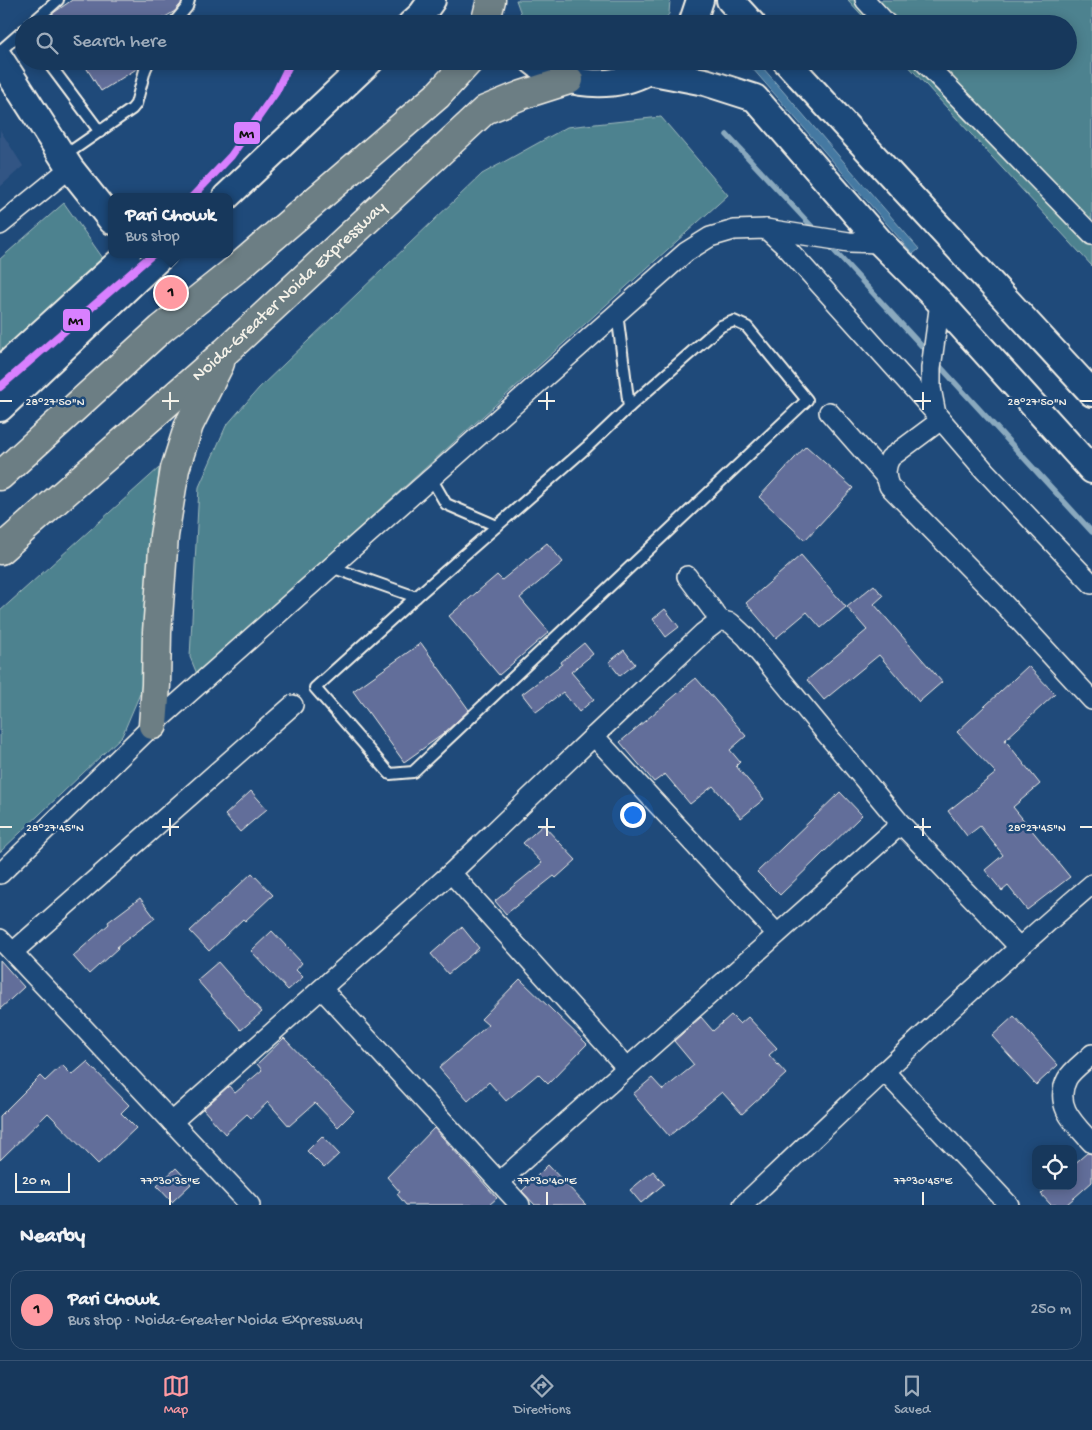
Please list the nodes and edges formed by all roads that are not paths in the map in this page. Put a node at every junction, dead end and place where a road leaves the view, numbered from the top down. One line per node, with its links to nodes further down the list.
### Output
1 (58, 0): 8 (lane)
2 (189, 0): 9 (lane)
3 (432, 0): 10 (main road)
4 (493, 0): 11 (highway); 12 (main road)
5 (700, 0): 13 (main road)
6 (730, 0): 14 (main road)
7 (865, 0): 15 (street)
8 (41, 15)
9 (181, 15)
10 (421, 15)
11 (488, 15)
12 (499, 15)
13 (695, 15)
14 (744, 15)
15 (879, 15)
16 (15, 38): 17 (lane)
17 (0, 51)
18 (0, 59): 30 (main road)
19 (54, 70): 29 (lane)
20 (146, 70): 29 (lane)
21 (360, 70): 31 (main road)
22 (461, 70): 51 (highway)
23 (546, 70): 28 (main road)
24 (646, 70): 28 (main road)
25 (667, 70): 36 (main road)
26 (794, 70): 45 (main road)
27 (932, 70): 35 (street)
28 (569, 80): 43 (highway, Noida-Greater Noida Expressway)
29 (100, 132): 30 (lane)
30 (66, 162): 32 (main road); 33 (street)
31 (230, 193)
32 (108, 216)
33 (0, 225)
34 (766, 229): 36 (street); 42 (street); 49 (street)
35 (1092, 235)
36 (881, 243): 41 (main road)
37 (123, 258): 44 (main road)
38 (127, 258): 40 (main road)
39 (158, 258): 40 (main road)
40 (132, 283): 46 (main road)
41 (940, 302): 49 (street); 50 (main road)
42 (617, 313): 47 (lane); 53 (street)
43 (225, 352): 55 (highway, Noida-Greater Noida Expressway); 63 (highway)
44 (0, 371)
45 (1092, 394)
46 (0, 408)
47 (629, 408): 54 (lane); 59 (lane)
48 (829, 412): 52 (street)
49 (939, 418): 52 (street); 58 (street)
50 (1092, 470)
51 (0, 476)
52 (885, 476): 61 (street)
53 (431, 478): 54 (lane); 56 (street)
54 (498, 526): 59 (lane)
55 (0, 550)
56 (331, 567): 59 (lane); 63 (street)
57 (687, 576): 60 (street)
58 (1092, 584)
59 (416, 597)
60 (720, 620): 64 (street); 65 (street)
61 (1092, 700)
62 (293, 705): 70 (street)
63 (153, 725): 67 (street)
64 (594, 736): 66 (street); 69 (street)
65 (901, 824): 69 (street); 71 (street)
66 (451, 873): 72 (street); 74 (street)
67 (0, 874)
68 (1092, 884): 71 (street)
69 (777, 934): 74 (street)
70 (6, 946): 76 (street)
71 (1019, 947): 75 (street)
72 (322, 989): 76 (street); 78 (street)
73 (1092, 1054): 77 (street)
74 (628, 1068): 78 (street)
75 (884, 1071): 81 (street); 82 (street)
76 (172, 1122): 79 (street)
77 (1092, 1143)
78 (499, 1182): 80 (street)
79 (250, 1205)
80 (520, 1205)
81 (742, 1205)
82 (1009, 1205)

